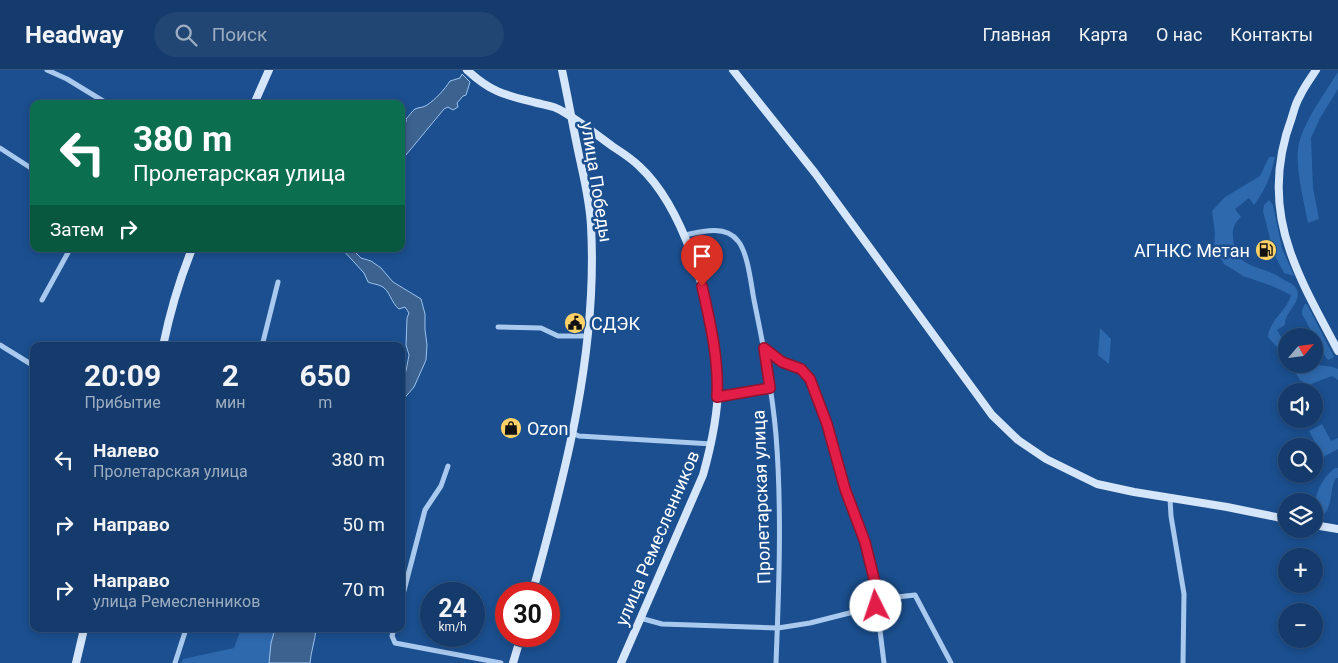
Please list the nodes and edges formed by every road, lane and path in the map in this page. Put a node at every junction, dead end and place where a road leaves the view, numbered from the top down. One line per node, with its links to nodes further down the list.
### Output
1 (47, 70): 7 (street)
2 (269, 70): 8 (main road)
3 (467, 70): 9 (main road, улица Ремесленников)
4 (562, 70): 9 (main road, улица Победы)
5 (733, 70): 30 (main road)
6 (1316, 70): 23 (main road)
7 (102, 100)
8 (256, 100)
9 (572, 117): 12 (main road, улица Ремесленников); 18 (main road, улица Победы)
10 (0, 148): 11 (street)
11 (30, 167)
12 (685, 235): 22 (street, Пролетарская улица); 26 (main road, улица Ремесленников)
13 (68, 252): 16 (street)
14 (191, 252): 19 (main road)
15 (278, 282): 20 (street)
16 (42, 300)
17 (498, 327): 18 (street)
18 (588, 336): 27 (main road, улица Победы)
19 (164, 342)
20 (263, 342)
21 (0, 345): 24 (street)
22 (764, 348): 25 (street, Пролетарская улица); 36 (street)
23 (1338, 351)
24 (30, 364)
25 (770, 388): 26 (street); 39 (street, Пролетарская улица)
26 (717, 397): 28 (main road, улица Ремесленников)
27 (572, 433): 28 (street); 34 (main road, улица Победы)
28 (712, 444): 38 (main road, улица Ремесленников)
29 (448, 466): 35 (street)
30 (1170, 498): 31 (main road); 52 (street)
31 (1278, 517)
32 (1323, 526): 33 (main road)
33 (1338, 529)
34 (535, 582)
35 (405, 587)
36 (879, 599): 37 (street); 51 (street)
37 (876, 606): 39 (street); 50 (street)
38 (640, 618): 39 (street); 48 (main road, улица Ремесленников)
39 (778, 628): 49 (street, Пролетарская улица)
40 (83, 632): 44 (main road)
41 (185, 632): 45 (street)
42 (393, 632): 46 (street)
43 (518, 647): 47 (main road)
44 (76, 663)
45 (174, 663)
46 (501, 663)
47 (513, 663)
48 (621, 663)
49 (776, 663)
50 (884, 663)
51 (951, 663)
52 (1183, 663)

